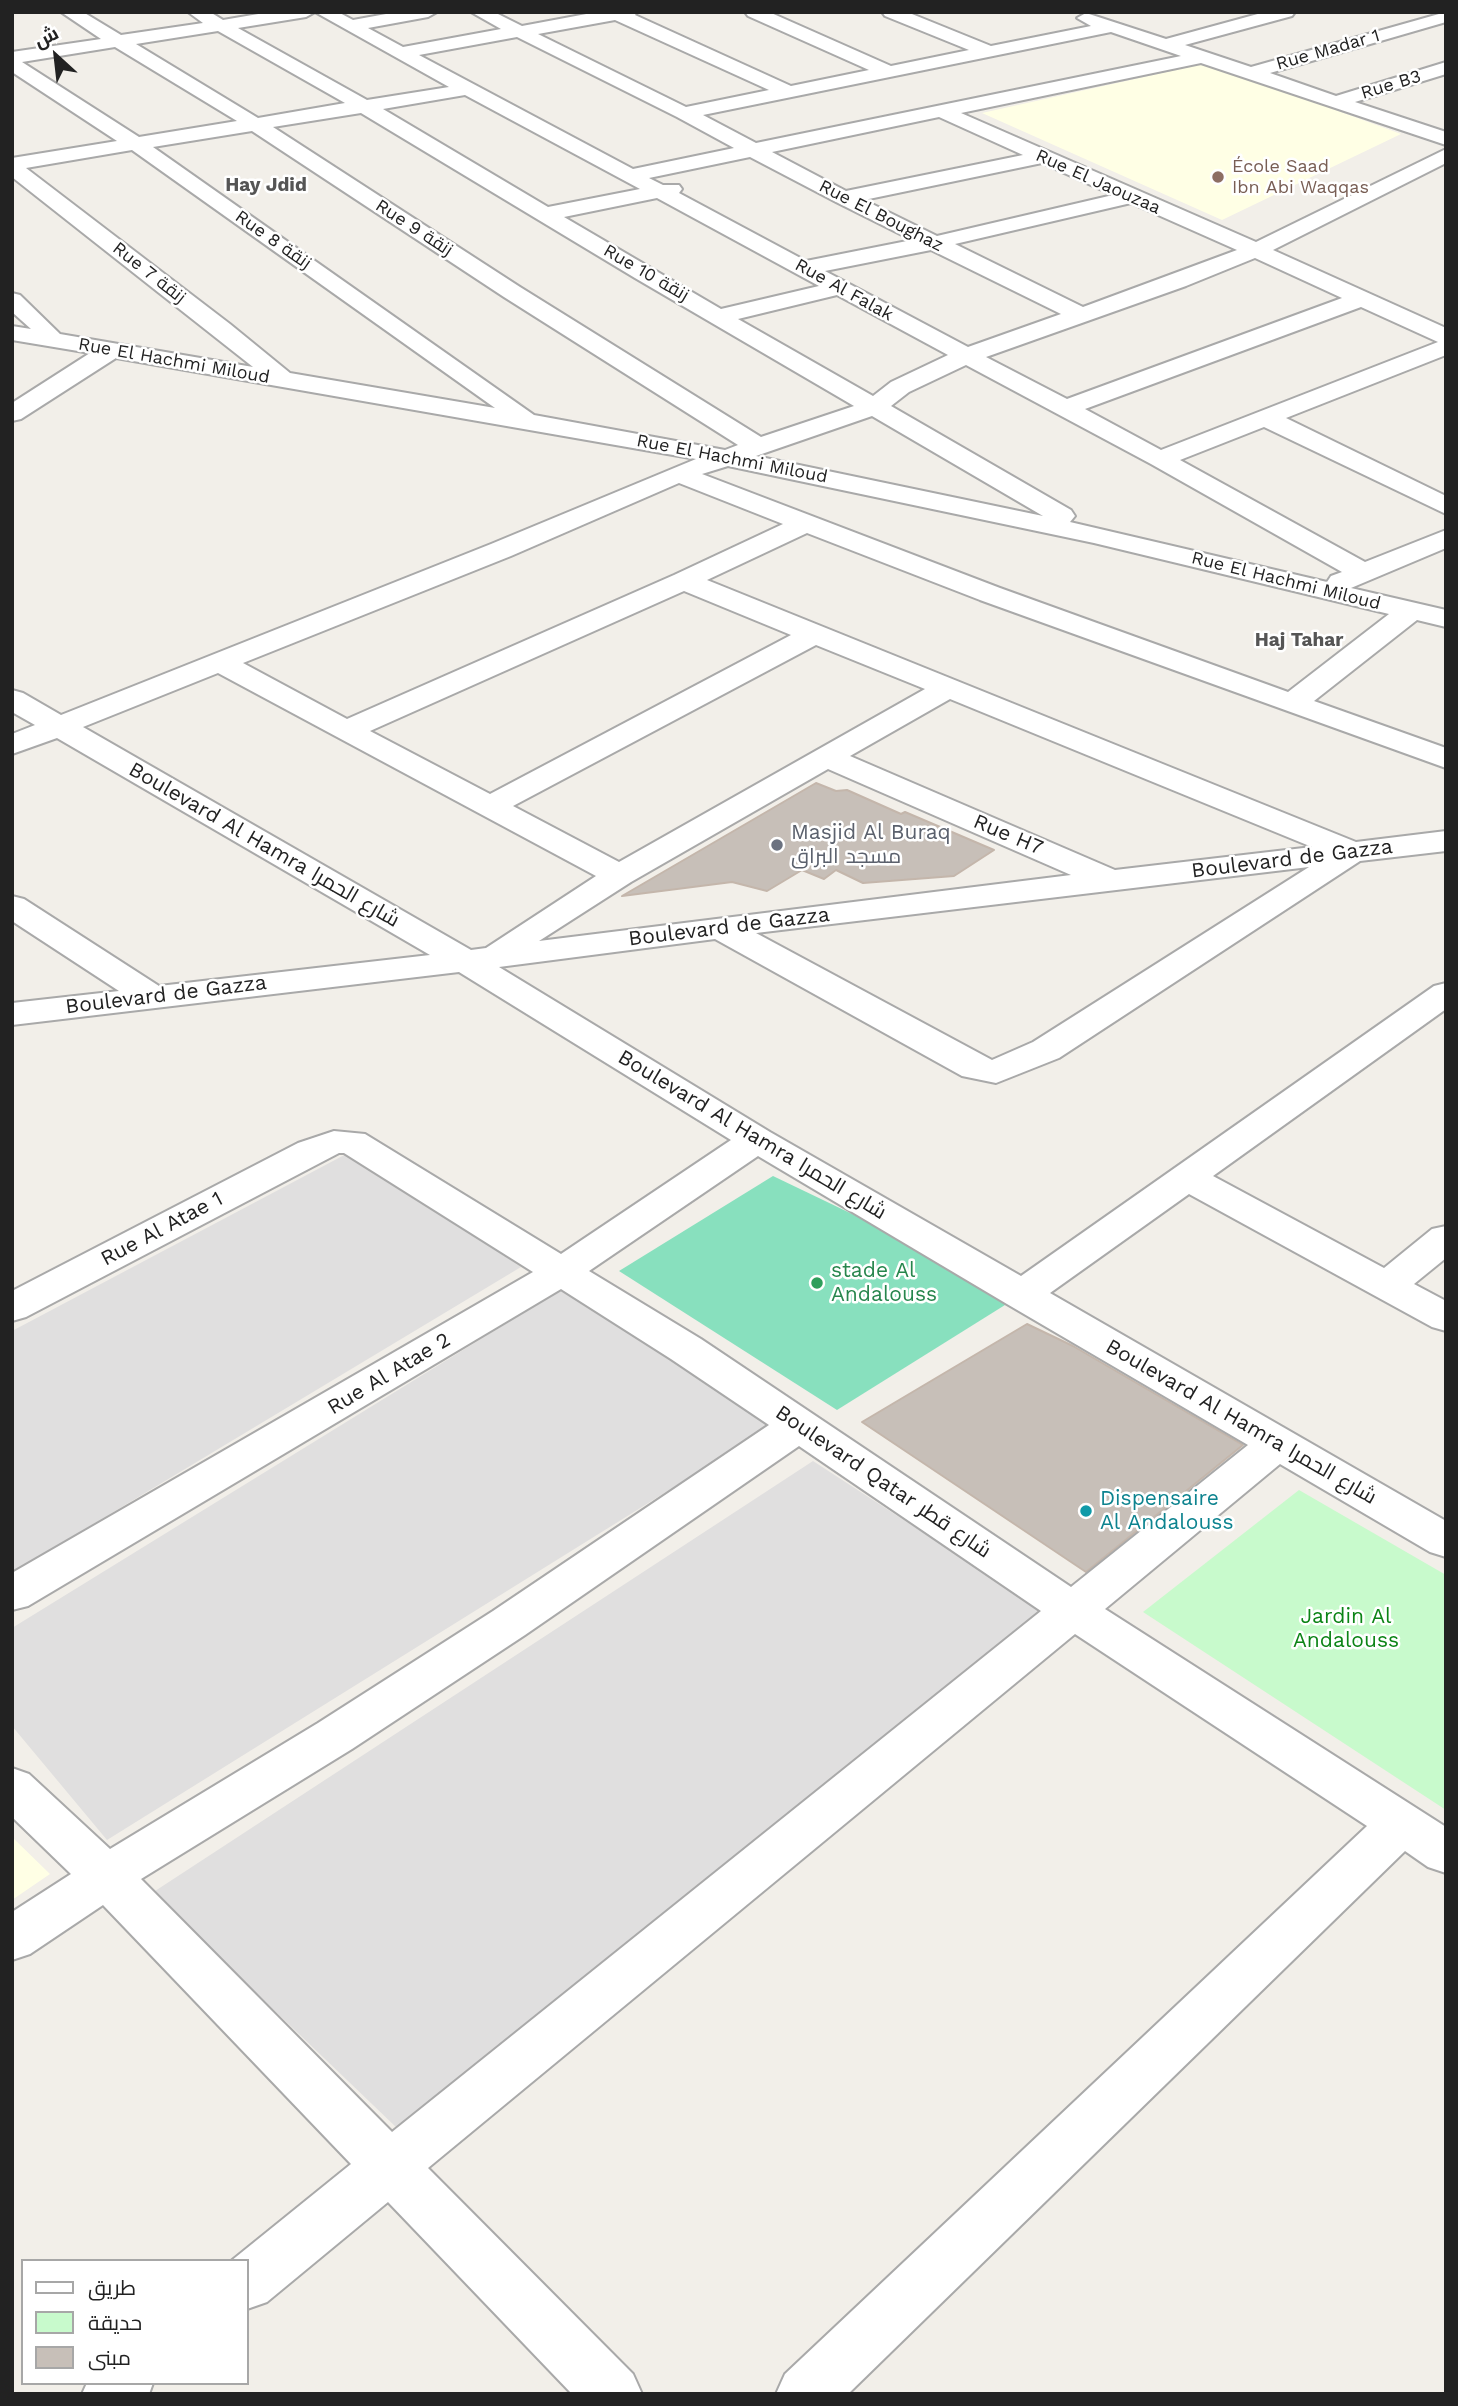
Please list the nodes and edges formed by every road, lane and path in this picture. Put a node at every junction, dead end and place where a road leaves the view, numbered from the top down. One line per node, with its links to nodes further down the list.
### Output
1 (70, 12): 17 (street, Rue 9 زنقة)
2 (197, 12): 13 (street, Rue 10 زنقة)
3 (306, 12): 13 (street)
4 (324, 12): 14 (street, Rue Al Falak)
5 (428, 12): 14 (street)
6 (480, 12): 16 (street, Rue El Boughaz)
7 (754, 12): 25 (street)
8 (891, 12): 19 (street)
9 (1286, 12): 18 (street)
10 (622, 13): 16 (street); 28 (street)
11 (1074, 13): 15 (street)
12 (1446, 16): 26 (street, Rue Madar 1)
13 (220, 26): 17 (street); 30 (street, Rue 10 زنقة)
14 (350, 26): 20 (street, Rue Al Falak)
15 (1111, 27): 18 (street); 19 (street)
16 (519, 32): 20 (street); 32 (street, Rue El Boughaz)
17 (118, 41): 22 (street); 33 (street, Rue 9 زنقة)
18 (1165, 45): 21 (street)
19 (988, 51): 25 (street)
20 (401, 53): 27 (street, Rue Al Falak)
21 (1202, 57): 26 (street); 31 (street)
22 (12, 58)
23 (12, 64): 37 (street, Rue 8 زنقة)
24 (1446, 68): 29 (street, Rue B3)
25 (889, 72): 28 (street)
26 (1251, 73): 29 (street)
27 (469, 89): 30 (street); 44 (street, Rue Al Falak)
28 (789, 92): 32 (street)
29 (1336, 102): 35 (street)
30 (364, 106): 33 (street); 49 (street, Rue 10 زنقة)
31 (941, 111): 38 (street); 40 (street, Rue El Jaouzaa)
32 (684, 113): 38 (street, Rue El Boughaz)
33 (256, 124): 37 (street); 70 (street, Rue 9 زنقة)
34 (1446, 125): 35 (street)
35 (1426, 132): 36 (street)
36 (1446, 139)
37 (136, 144): 41 (street); 69 (street, Rue 8 زنقة)
38 (749, 150): 42 (street, Rue El Boughaz); 44 (street)
39 (1446, 156): 51 (street)
40 (1042, 157): 47 (street, Rue El Jaouzaa); 48 (street)
41 (12, 166): 64 (street, Rue 7 زنقة)
42 (785, 167): 43 (street); 48 (street, Rue El Boughaz)
43 (758, 172)
44 (632, 175): 46 (street, Rue Al Falak)
45 (690, 186): 46 (street)
46 (662, 191): 49 (street); 52 (street, Rue Al Falak)
47 (1131, 197): 50 (street); 51 (street, Rue El Jaouzaa)
48 (843, 198): 50 (street, Rue El Boughaz)
49 (547, 214): 57 (street, Rue 10 زنقة)
50 (933, 243): 52 (street); 56 (street, Rue El Boughaz)
51 (1256, 250): 54 (street, Rue El Jaouzaa); 56 (street)
52 (804, 268): 53 (street, Rue Al Falak)
53 (838, 288): 57 (street); 63 (street, Rue Al Falak)
54 (1363, 298): 59 (street, Rue El Jaouzaa); 66 (street)
55 (12, 300): 60 (street)
56 (1081, 315): 63 (street)
57 (720, 316): 65 (street, Rue 10 زنقة)
58 (12, 333): 60 (street, Rue El Hachmi Miloud)
59 (1446, 337)
60 (52, 340): 62 (street, Rue El Hachmi Miloud)
61 (1446, 347): 68 (street)
62 (112, 350): 64 (street, Rue El Hachmi Miloud); 67 (street)
63 (965, 356): 65 (street); 66 (street, Rue Al Falak)
64 (284, 380): 69 (street, Rue El Hachmi Miloud)
65 (875, 407): 70 (street); 73 (street, Rue 10 زنقة)
66 (1063, 409): 72 (street, Rue Al Falak)
67 (12, 415)
68 (1266, 418): 72 (street); 77 (street)
69 (530, 422): 71 (street, Rue El Hachmi Miloud)
70 (757, 446): 71 (street)
71 (725, 457): 74 (street); 75 (street, Rue El Hachmi Miloud)
72 (1160, 459): 82 (street, Rue Al Falak)
73 (949, 470): 76 (street); 80 (street, Rue 10 زنقة)
74 (678, 474): 78 (street); 87 (street)
75 (842, 480): 76 (street, Rue El Hachmi Miloud); 78 (street)
76 (901, 492): 80 (street, Rue El Hachmi Miloud)
77 (1446, 506)
78 (774, 513): 79 (street)
79 (804, 524): 83 (street); 90 (street)
80 (1094, 535): 84 (street, Rue El Hachmi Miloud)
81 (1446, 538): 82 (street)
82 (1363, 572): 84 (street)
83 (684, 581): 86 (street); 92 (street)
84 (1322, 590): 85 (street, Rue El Hachmi Miloud)
85 (1432, 612): 90 (street)
86 (814, 634): 88 (street); 96 (street)
87 (220, 663): 91 (street); 92 (street)
88 (949, 688): 94 (street); 98 (street)
89 (12, 699): 91 (street, Boulevard Al Hamra شارع الحمرا)
90 (1291, 704): 95 (street)
91 (59, 726): 93 (street); 103 (street, Boulevard Al Hamra شارع الحمرا)
92 (349, 729): 96 (street)
93 (12, 745)
94 (828, 758): 99 (street); 100 (street, Rue H7)
95 (1445, 758)
96 (490, 806): 99 (street)
97 (1446, 841): 98 (street, Boulevard de Gazza)
98 (1354, 852): 100 (street, Boulevard de Gazza); 102 (street)
99 (620, 875): 103 (street)
100 (1111, 879): 102 (street, Boulevard de Gazza)
101 (12, 906): 105 (street)
102 (721, 928): 103 (street, Boulevard de Gazza)
103 (478, 959): 105 (street, Boulevard de Gazza); 109 (street, Boulevard Al Hamra شارع الحمرا)
104 (1446, 993): 111 (street)
105 (149, 996): 106 (street, Boulevard de Gazza)
106 (60, 1008): 107 (street, Boulevard de Gazza); 108 (street)
107 (12, 1014)
108 (12, 1032)
109 (757, 1140): 113 (street, Rue Al Atae 2); 115 (street, Boulevard Al Hamra شارع الحمرا)
110 (311, 1151): 113 (street, Boulevard Qatar شارع قطر); 116 (street, Rue Al Atae 1)
111 (1188, 1178): 114 (street); 115 (street)
112 (1446, 1238): 114 (street)
113 (563, 1271): 118 (street, Boulevard Qatar شارع قطر); 121 (street, Rue Al Atae 2)
114 (1385, 1286): 117 (street)
115 (1021, 1295): 119 (street, Boulevard Al Hamra شارع الحمرا)
116 (12, 1308)
117 (1446, 1318)
118 (799, 1426): 122 (street, Boulevard Qatar شارع قطر); 126 (street)
119 (1278, 1443): 120 (street, Boulevard Al Hamra شارع الحمرا); 122 (street)
120 (1446, 1541)
121 (12, 1594)
122 (1074, 1611): 124 (street, Boulevard Qatar شارع قطر); 128 (street)
123 (12, 1787): 126 (street)
124 (1401, 1824): 125 (street, Boulevard Qatar شارع قطر); 131 (street)
125 (1446, 1853)
126 (106, 1876): 127 (street); 128 (street)
127 (12, 1939)
128 (389, 2166): 129 (street); 130 (street)
129 (248, 2282)
130 (612, 2394)
131 (806, 2394)

